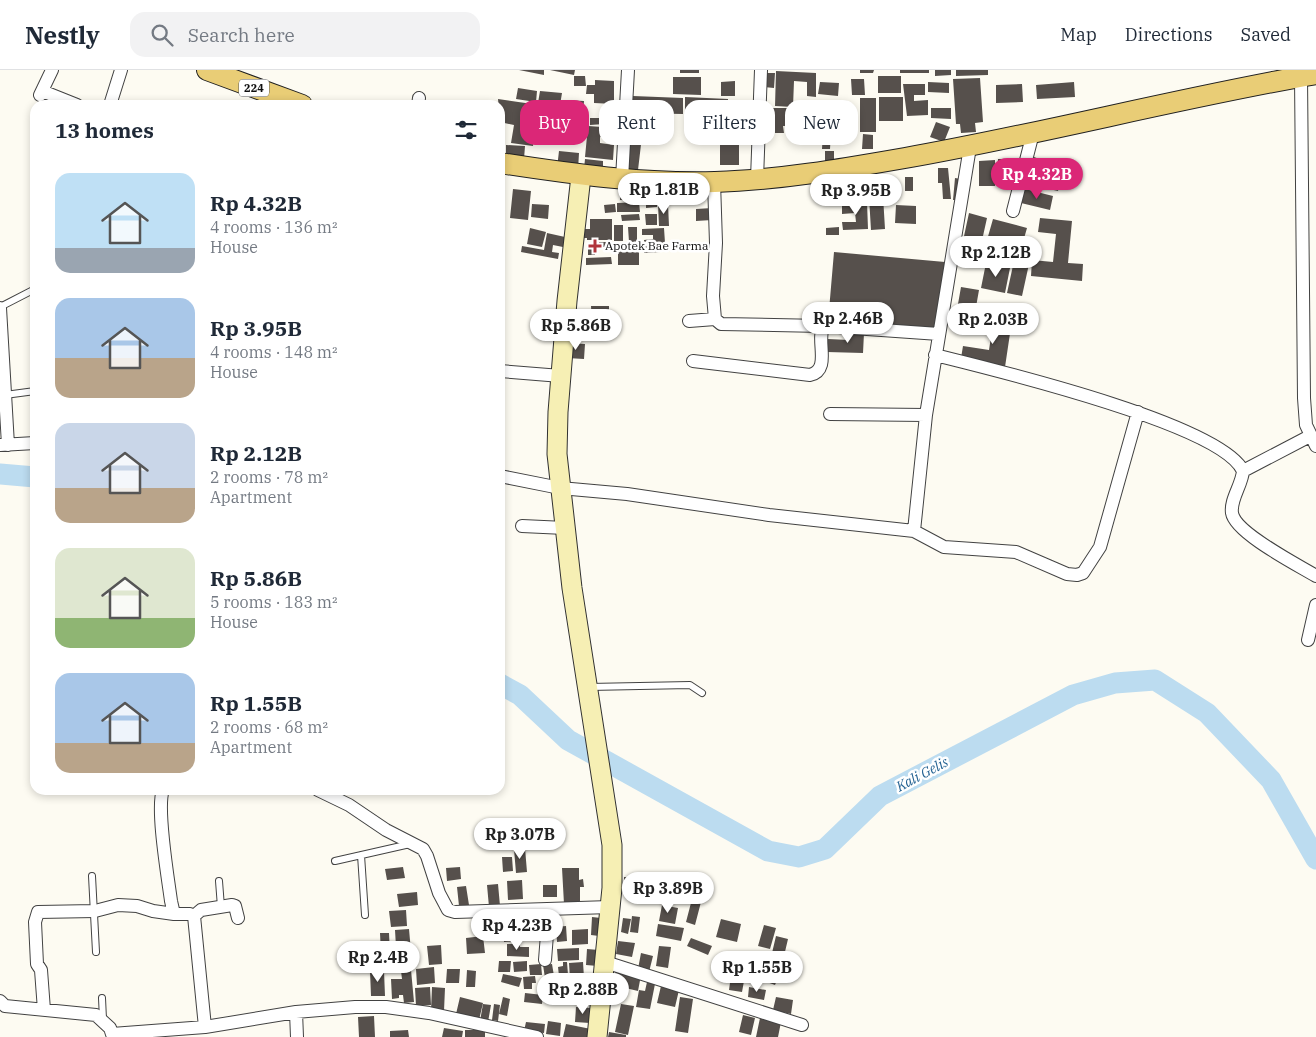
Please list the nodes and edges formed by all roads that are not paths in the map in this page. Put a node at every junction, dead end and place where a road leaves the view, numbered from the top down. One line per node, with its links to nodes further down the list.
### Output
1 (52, 70): 7 (street)
2 (121, 70): 8 (street)
3 (207, 70): 9 (main road, 224)
4 (628, 70): 14 (street)
5 (761, 70): 15 (street)
6 (1309, 76): 10 (main road); 35 (street)
7 (62, 100)
8 (112, 100)
9 (288, 100)
10 (1032, 134): 11 (main road); 17 (street)
11 (970, 147): 15 (main road); 25 (street)
12 (505, 164): 13 (main road)
13 (581, 176): 14 (main road); 22 (street)
14 (622, 179): 16 (main road)
15 (757, 180): 16 (main road)
16 (714, 182): 20 (street)
17 (1013, 211)
18 (30, 291): 19 (lane)
19 (0, 307): 31 (street)
20 (715, 319): 21 (street); 24 (street)
21 (689, 321)
22 (565, 325): 23 (street); 29 (street)
23 (600, 326)
24 (822, 326): 25 (street); 27 (street)
25 (939, 334): 26 (street)
26 (935, 355): 32 (street); 34 (street)
27 (693, 361)
28 (505, 371): 29 (street)
29 (561, 376): 40 (street)
30 (30, 391): 31 (lane)
31 (5, 395): 37 (street)
32 (1138, 412): 38 (street); 43 (street)
33 (830, 414): 34 (street)
34 (926, 415): 43 (street)
35 (1313, 441): 38 (street)
36 (30, 443): 37 (street)
37 (4, 445)
38 (1242, 472): 44 (street)
39 (505, 477): 40 (street)
40 (560, 488): 42 (street); 43 (street)
41 (522, 526): 42 (street)
42 (564, 528): 47 (street)
43 (914, 531)
44 (1316, 576)
45 (1316, 605): 46 (street)
46 (1308, 640)
47 (588, 687): 48 (lane); 57 (street)
48 (702, 693)
49 (161, 795): 60 (street)
50 (328, 795): 51 (street)
51 (414, 843): 52 (lane); 58 (street)
52 (361, 855): 53 (lane); 61 (lane)
53 (335, 861)
54 (92, 876): 59 (lane)
55 (219, 881): 56 (lane)
56 (221, 907): 62 (street); 63 (street)
57 (610, 907): 58 (street); 66 (street)
58 (549, 909): 65 (street)
59 (95, 911): 60 (street); 64 (lane); 69 (street)
60 (174, 914): 62 (street)
61 (365, 915)
62 (194, 916): 73 (street)
63 (238, 918)
64 (96, 952)
65 (545, 960)
66 (605, 962): 72 (street); 78 (street)
67 (102, 998): 71 (lane)
68 (0, 1002): 69 (street)
69 (44, 1010): 71 (street)
70 (296, 1012): 73 (street); 76 (street); 77 (street)
71 (103, 1019): 75 (street)
72 (802, 1025)
73 (205, 1026): 74 (street)
74 (169, 1034): 75 (street)
75 (111, 1035)
76 (297, 1037)
77 (537, 1037)
78 (597, 1037)

